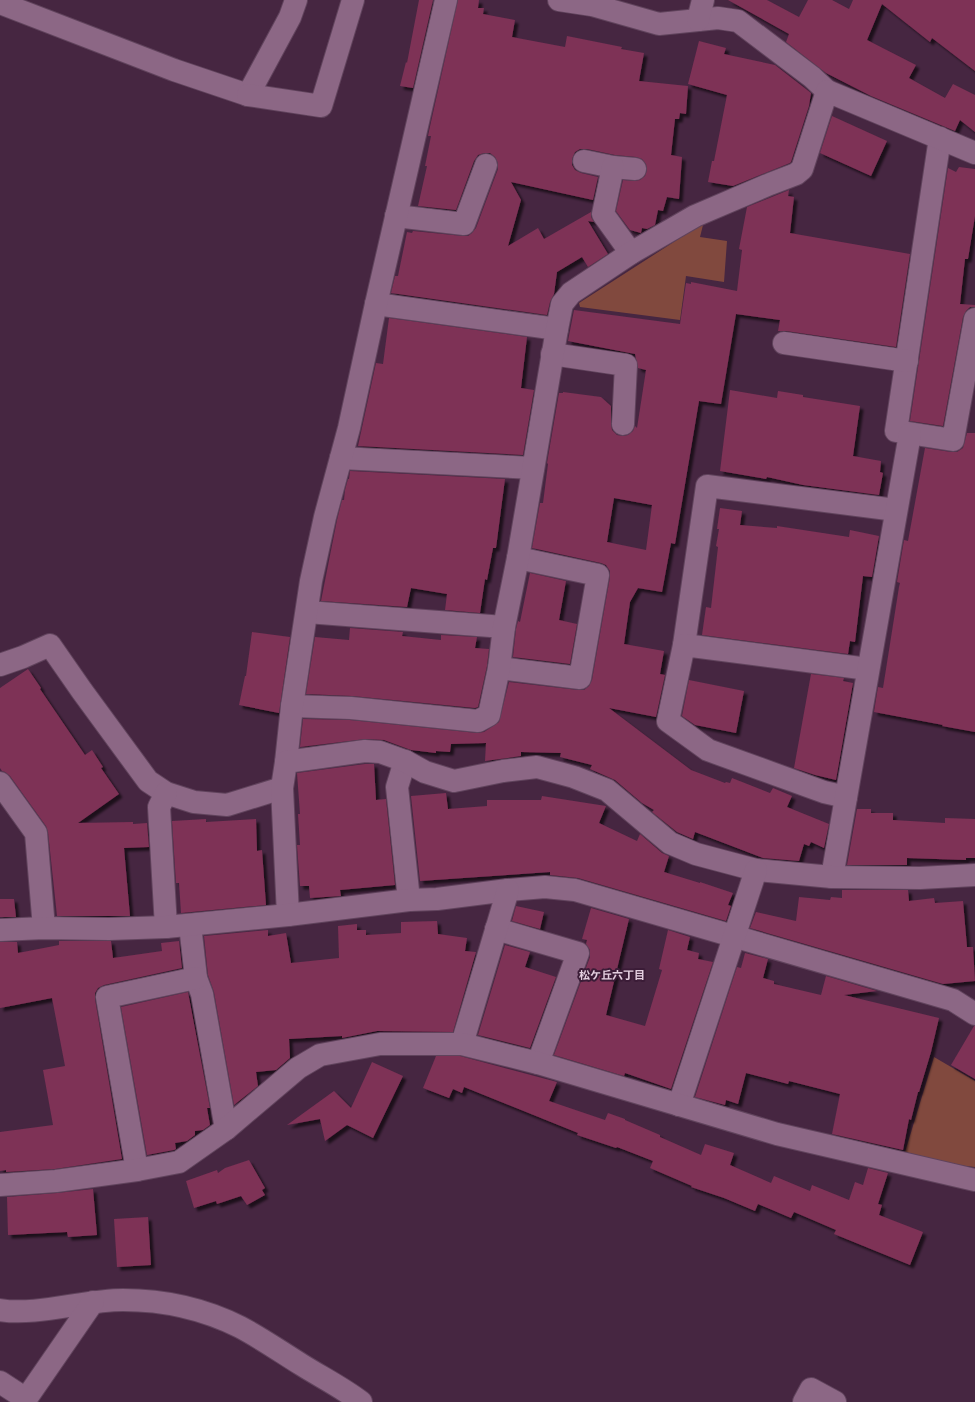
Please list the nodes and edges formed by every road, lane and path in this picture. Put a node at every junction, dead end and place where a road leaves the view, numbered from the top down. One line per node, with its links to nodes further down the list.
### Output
1 (296, 0): 8 (street)
2 (353, 0): 8 (street)
3 (446, 0): 15 (street)
4 (559, 0): 6 (street)
5 (0, 3): 8 (street)
6 (700, 10): 7 (street)
7 (827, 91): 9 (street); 16 (street)
8 (248, 95)
9 (940, 138): 10 (street); 22 (street)
10 (975, 153)
11 (584, 161): 13 (street)
12 (486, 165): 15 (street)
13 (613, 167): 14 (street); 16 (street)
14 (635, 169)
15 (396, 216): 17 (street)
16 (631, 253): 19 (street)
17 (376, 304): 19 (street); 26 (street)
18 (975, 319): 23 (street)
19 (557, 329): 21 (street)
20 (784, 343): 22 (street)
21 (552, 354): 24 (street); 27 (street)
22 (907, 361): 25 (street)
23 (968, 405): 25 (street)
24 (622, 424)
25 (910, 434): 28 (street)
26 (342, 458): 27 (street); 30 (street)
27 (533, 468): 29 (street)
28 (896, 510): 32 (street); 35 (street)
29 (518, 558): 31 (street); 34 (street)
30 (307, 612): 31 (street); 36 (street)
31 (504, 627): 34 (street)
32 (684, 644): 35 (street); 42 (street)
33 (0, 665): 41 (street)
34 (499, 668): 36 (street)
35 (868, 669): 42 (street)
36 (292, 706): 38 (street)
37 (405, 761): 38 (street); 43 (street); 47 (street)
38 (286, 762): 40 (street)
39 (0, 783): 51 (street)
40 (282, 788): 41 (street); 48 (street)
41 (166, 793): 50 (street)
42 (846, 797): 45 (street)
43 (756, 870): 45 (street); 54 (street)
44 (975, 875): 45 (street)
45 (832, 877)
46 (508, 890): 47 (street); 52 (street); 54 (street)
47 (409, 900): 48 (street)
48 (288, 915): 49 (street)
49 (190, 924): 50 (street); 55 (street)
50 (166, 927): 51 (street)
51 (44, 928): 53 (street)
52 (496, 929): 57 (street); 58 (street)
53 (0, 930)
54 (735, 936): 56 (street); 59 (street)
55 (196, 978): 60 (street); 61 (street)
56 (975, 1014)
57 (462, 1044): 58 (street); 60 (street)
58 (538, 1063): 59 (street)
59 (679, 1105): 62 (street)
60 (226, 1129): 61 (street)
61 (137, 1170): 63 (street)
62 (975, 1180)
63 (0, 1185)
64 (93, 1302): 65 (street); 66 (street); 67 (street)
65 (0, 1310)
66 (0, 1382)
67 (360, 1402)
68 (804, 1402): 69 (street)
69 (835, 1402)

